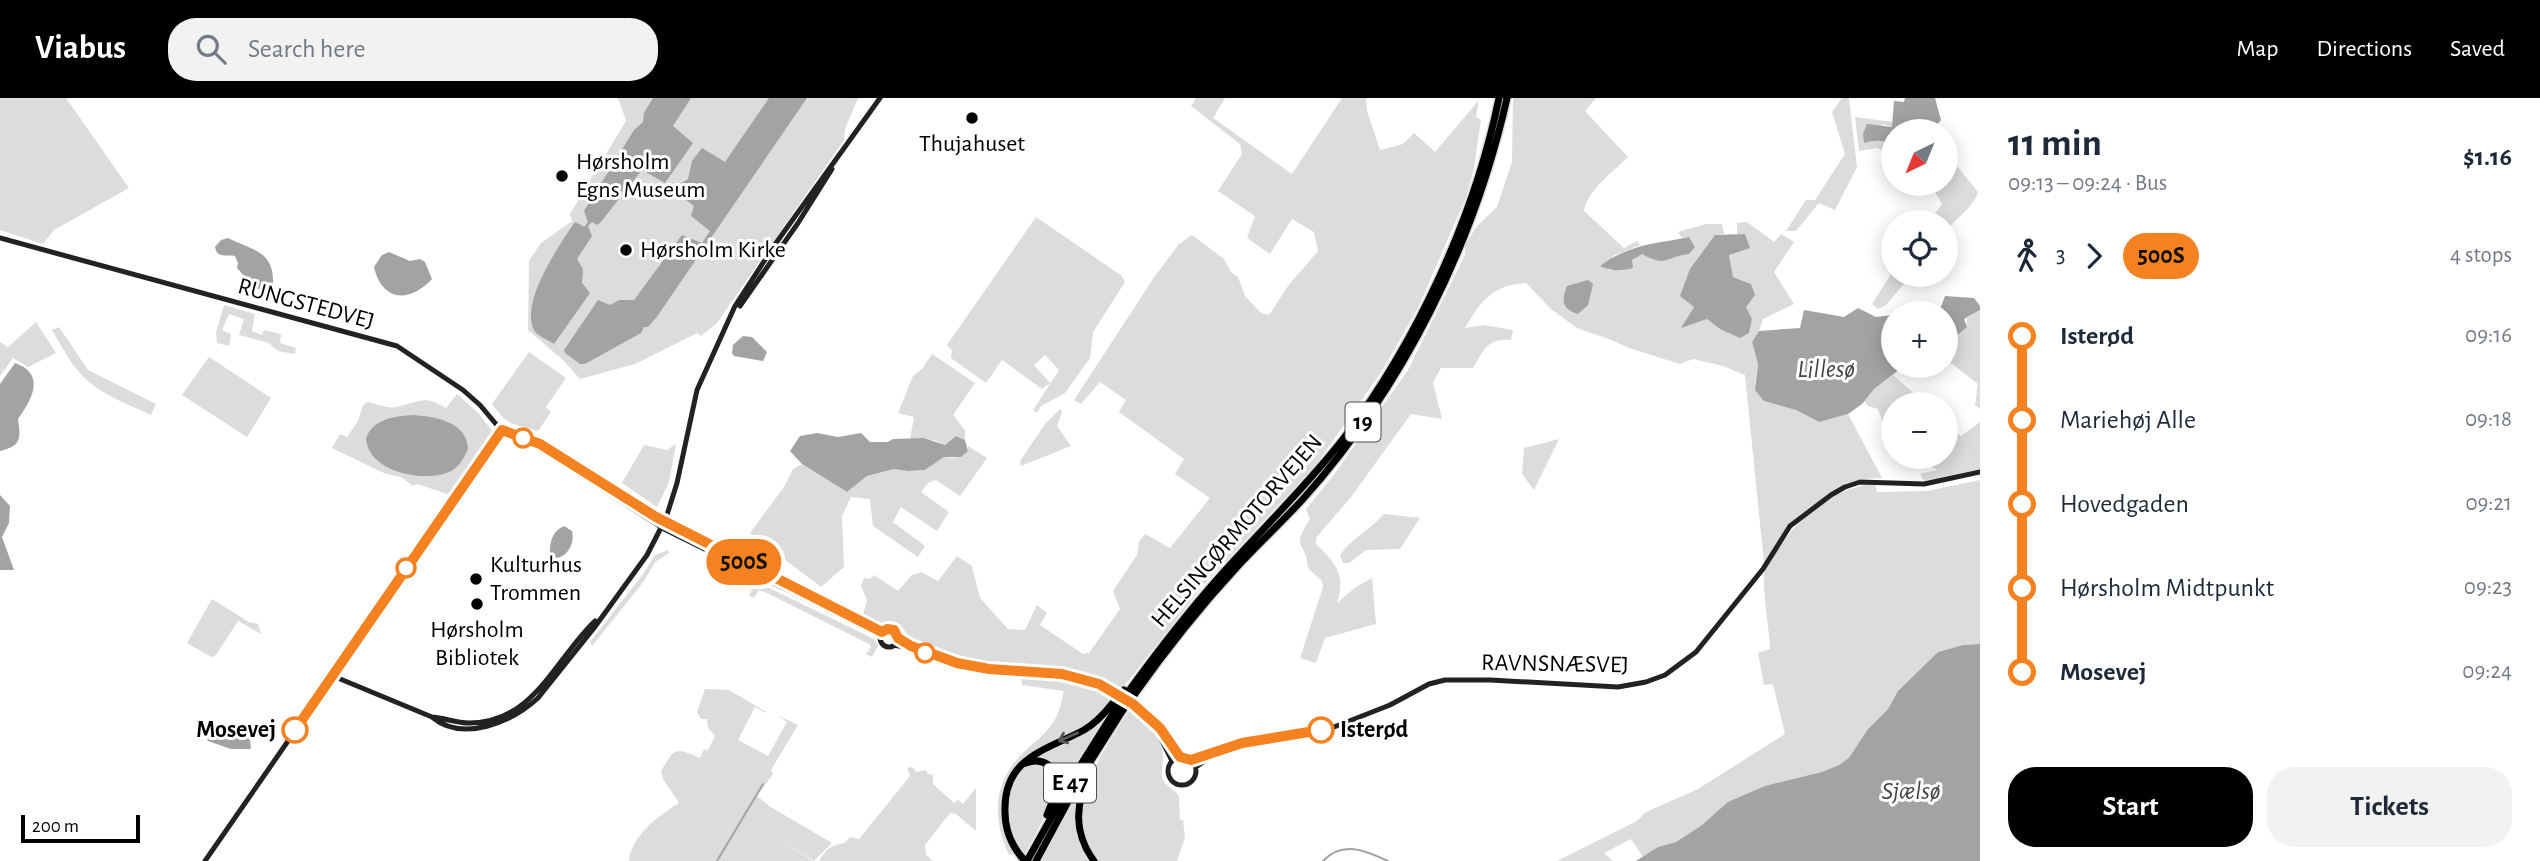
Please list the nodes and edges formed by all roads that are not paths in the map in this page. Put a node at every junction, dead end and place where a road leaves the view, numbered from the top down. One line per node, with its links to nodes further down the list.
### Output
1 (880, 98): 4 (main road)
2 (1499, 98): 19 (highway, HELSINGØRMOTORVEJEN / 19)
3 (1507, 98): 19 (highway, HELSINGØRMOTORVEJEN / 19)
4 (835, 163): 5 (main road); 7 (main road)
5 (810, 196): 7 (main road); 8 (main road)
6 (0, 238): 9 (main road, RUNGSTEDVEJ)
7 (783, 244): 8 (main road)
8 (733, 313): 12 (main road)
9 (572, 466): 11 (main road, RUNGSTEDVEJ); 12 (main road, RUNGSTEDVEJ)
10 (1980, 472): 23 (main road, RAVNSNÆSVEJ)
11 (597, 486): 12 (main road); 13 (main road, RUNGSTEDVEJ)
12 (664, 521): 13 (main road); 14 (main road)
13 (661, 528): 14 (main road); 15 (main road); 30 (main road)
14 (725, 552): 15 (main road)
15 (881, 634): 16 (main road); 17 (main road)
16 (898, 638): 17 (main road); 18 (main road)
17 (894, 645): 18 (main road)
18 (925, 653): 21 (main road)
19 (1129, 692): 20 (highway, HELSINGØRMOTORVEJEN / 19, bridge); 20 (highway, 19, bridge)
20 (1118, 707): 22 (highway, HELSINGØRMOTORVEJEN / 19); 27 (highway, 19, one-way to 27); 29 (highway, HELSINGØRMOTORVEJEN / E 47)
21 (1150, 719): 24 (main road); 26 (main road)
22 (1104, 740): 32 (highway, HELSINGØRMOTORVEJEN / E 47); 33 (highway, 19)
23 (1222, 750): 25 (main road, RAVNSNÆSVEJ); 28 (main road, RAVNSNÆSVEJ)
24 (1180, 757): 25 (main road); 26 (main road)
25 (1191, 760): 28 (main road)
26 (1172, 761): 28 (main road)
27 (1022, 765): 29 (highway); 31 (highway, 19)
28 (1196, 767)
29 (1039, 838): 31 (highway, HELSINGØRMOTORVEJEN / E 47)
30 (205, 861)
31 (1026, 861)
32 (1036, 861)
33 (1094, 861)

